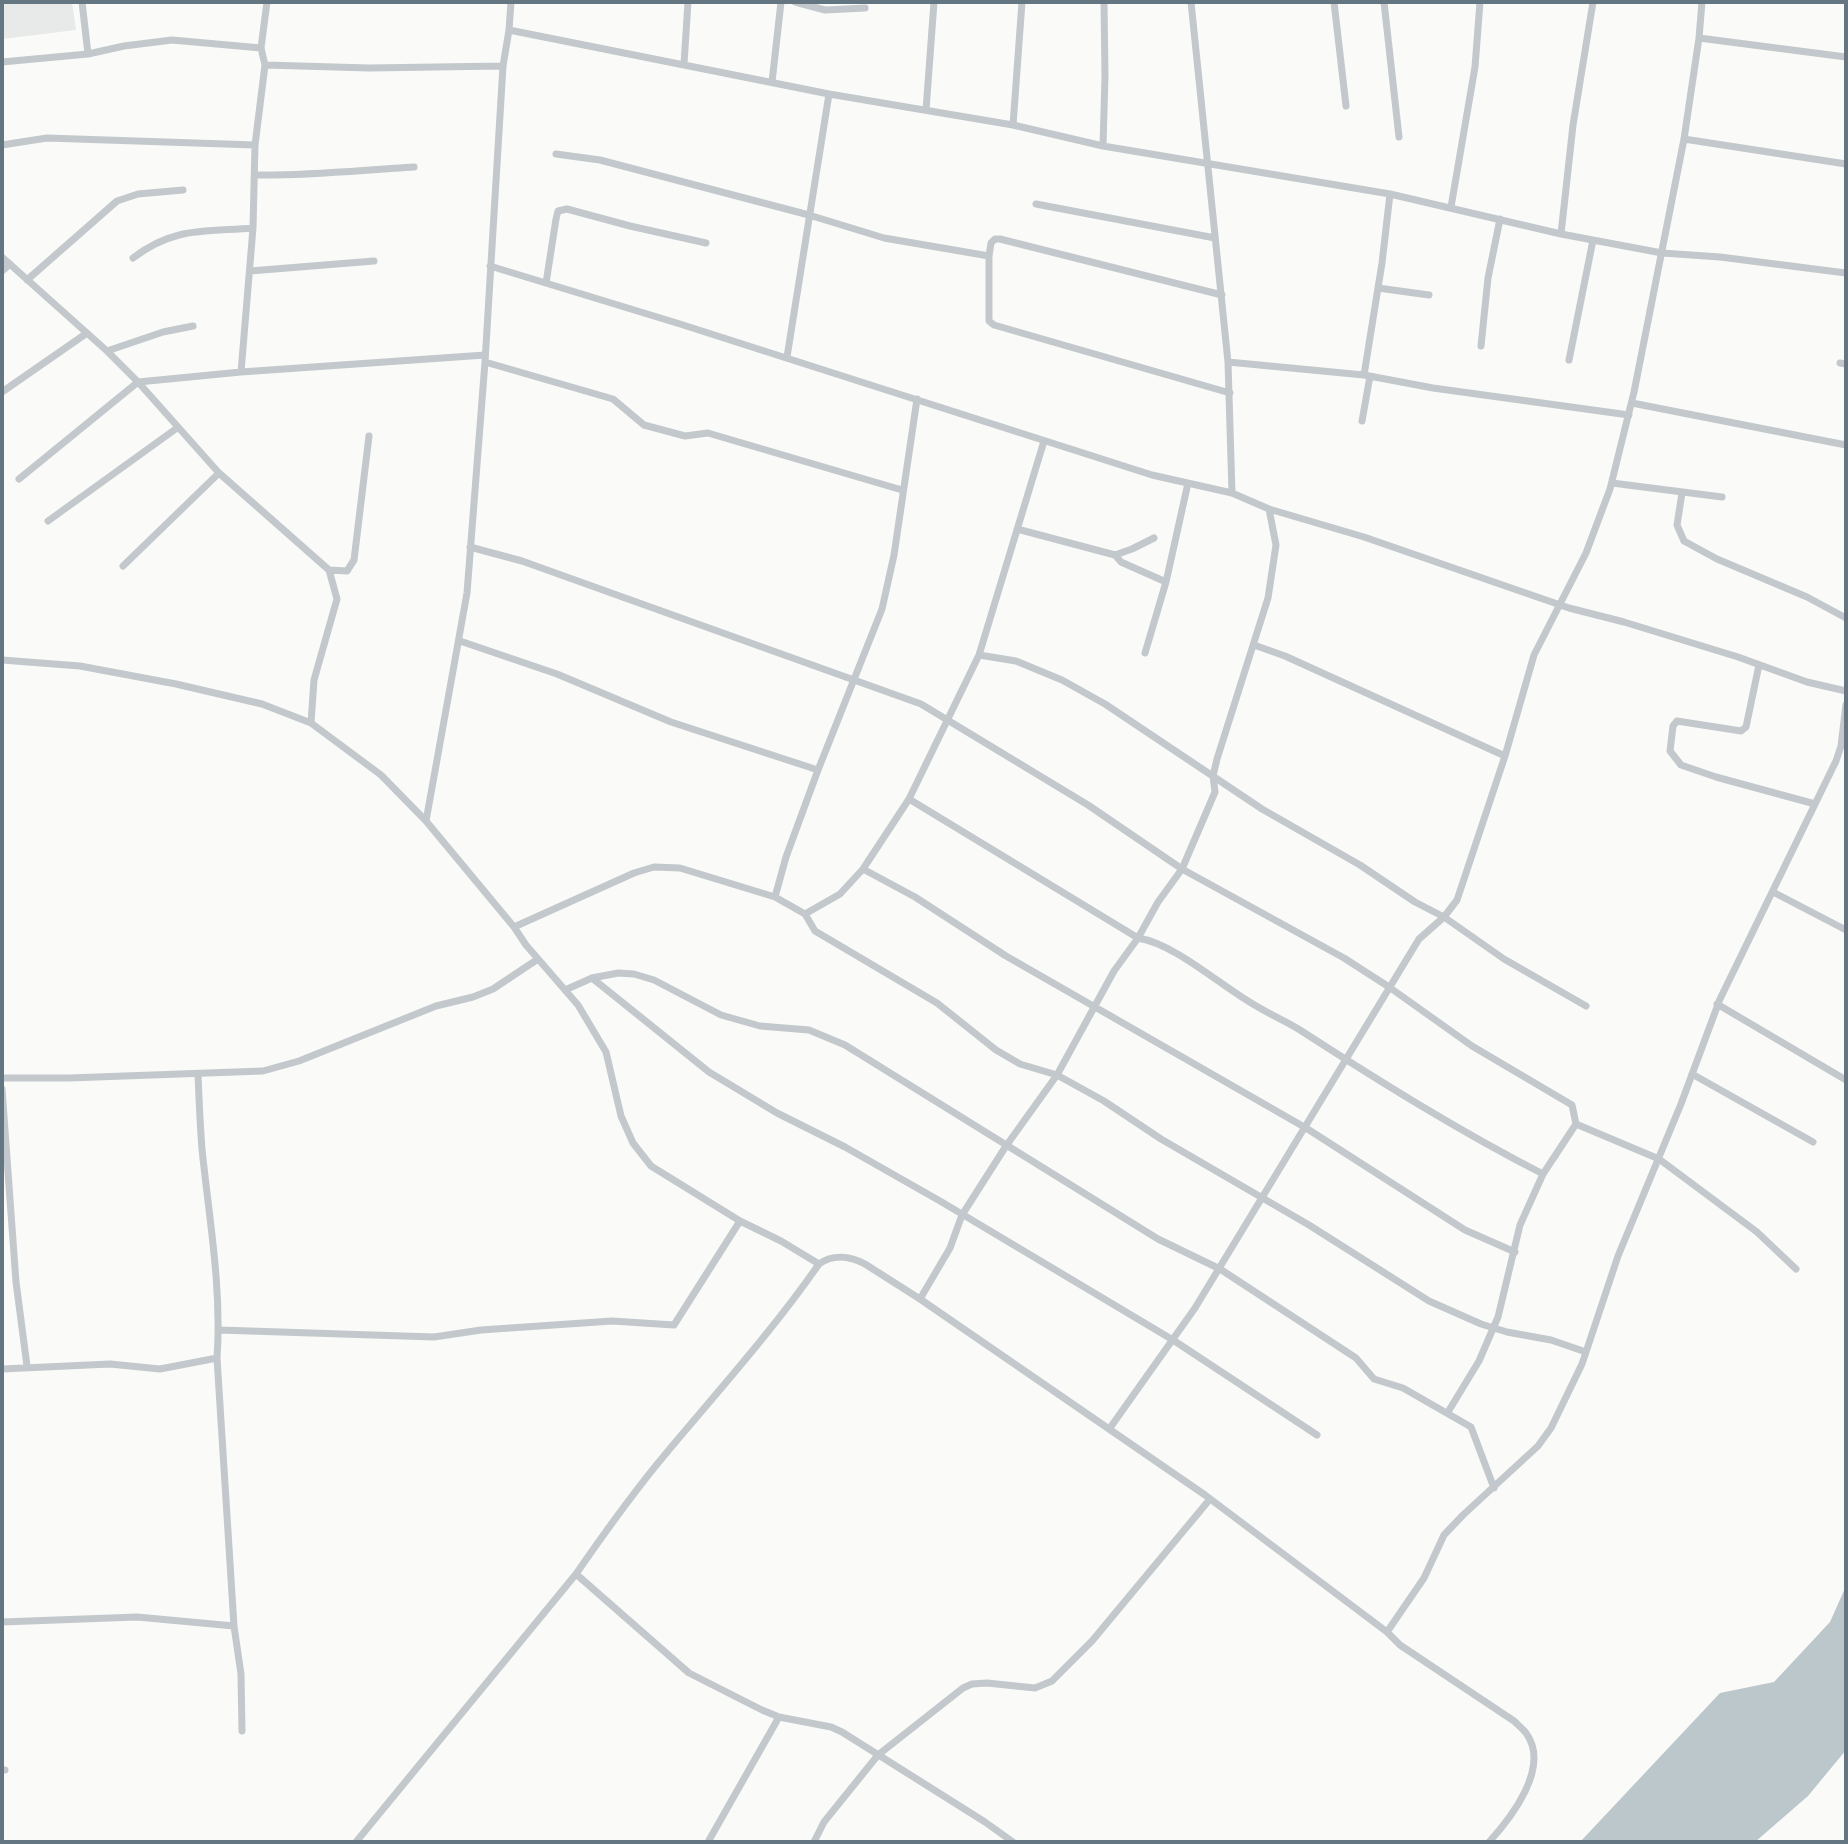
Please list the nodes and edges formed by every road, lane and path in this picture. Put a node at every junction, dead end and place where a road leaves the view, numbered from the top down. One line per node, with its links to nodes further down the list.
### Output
1 (82, 2): 20 (street)
2 (267, 2): 19 (street)
3 (510, 2): 17 (street)
4 (688, 2): 23 (street)
5 (781, 2): 26 (street)
6 (795, 2): 16 (street)
7 (934, 2): 29 (street)
8 (1022, 2): 30 (street)
9 (1104, 2): 35 (street)
10 (1191, 2): 37 (street)
11 (1334, 2): 28 (street)
12 (1384, 2): 31 (street)
13 (1480, 2): 44 (street)
14 (1593, 2): 48 (street)
15 (1702, 2): 18 (street)
16 (865, 8)
17 (509, 30): 23 (street); 25 (street)
18 (1699, 38): 21 (street); 32 (street)
19 (261, 48): 20 (street); 24 (street)
20 (89, 54): 22 (street)
21 (1846, 57)
22 (2, 62)
23 (684, 64): 26 (street)
24 (265, 65): 25 (street); 34 (street)
25 (503, 66): 58 (street)
26 (772, 82): 27 (street)
27 (829, 94): 29 (street); 45 (street)
28 (1346, 106)
29 (926, 110): 30 (street)
30 (1013, 125): 35 (street)
31 (1399, 137)
32 (1684, 139): 38 (street); 52 (street)
33 (2, 145): 34 (street)
34 (255, 145): 40 (street)
35 (1103, 146): 37 (street)
36 (556, 154): 45 (street)
37 (1207, 164): 42 (street); 49 (street)
38 (1846, 164)
39 (414, 167): 40 (street)
40 (255, 175): 47 (street)
41 (183, 190): 62 (street)
42 (1390, 194): 44 (street); 64 (street)
43 (1036, 204): 49 (street)
44 (1451, 207): 46 (street)
45 (809, 215): 53 (street); 72 (street)
46 (1500, 219): 48 (street); 69 (street)
47 (253, 228): 55 (street); 60 (street)
48 (1561, 234): 50 (street)
49 (1215, 238): 65 (street)
50 (1593, 240): 52 (street); 73 (street)
51 (706, 243): 63 (street)
52 (1662, 253): 61 (street); 81 (street)
53 (989, 256): 65 (street); 79 (street)
54 (2, 257): 57 (street)
55 (133, 258)
56 (374, 261): 60 (street)
57 (10, 264): 59 (street); 62 (street)
58 (490, 266): 63 (street); 71 (street)
59 (2, 271)
60 (250, 271): 75 (street)
61 (1846, 273)
62 (27, 280): 68 (street)
63 (546, 283): 72 (street)
64 (1378, 288): 66 (street); 76 (street)
65 (1222, 295): 74 (street)
66 (1429, 295)
67 (193, 326): 70 (street)
68 (87, 333): 70 (street); 78 (street)
69 (1481, 346)
70 (107, 351): 77 (street)
71 (485, 358): 75 (street); 92 (street); 100 (street)
72 (787, 358): 80 (street)
73 (1569, 360)
74 (1228, 362): 76 (street); 79 (street)
75 (241, 372): 77 (street)
76 (1367, 375): 82 (street); 83 (street)
77 (138, 382): 84 (street); 89 (street)
78 (2, 392)
79 (1230, 393): 93 (street)
80 (917, 399): 86 (street); 92 (street)
81 (1632, 404): 82 (street); 87 (street)
82 (1629, 415): 91 (street)
83 (1362, 421)
84 (177, 428): 88 (street); 97 (street)
85 (369, 436): 103 (street)
86 (1044, 441): 90 (street); 98 (street)
87 (1846, 445)
88 (219, 473): 102 (street); 103 (street)
89 (19, 479)
90 (1188, 483): 93 (street); 104 (street)
91 (1612, 483): 94 (street); 105 (street)
92 (902, 490): 113 (street)
93 (1232, 493): 96 (street)
94 (1682, 493): 95 (street); 106 (street)
95 (1722, 498)
96 (1269, 509): 105 (street); 108 (street)
97 (48, 521)
98 (1017, 530): 101 (street); 110 (street)
99 (1154, 538): 101 (street)
100 (470, 547): 107 (street); 113 (street)
101 (1115, 555): 104 (street)
102 (122, 566)
103 (329, 570): 117 (street)
104 (1166, 582): 109 (street)
105 (1560, 605): 112 (street); 118 (street)
106 (1846, 618)
107 (460, 641): 119 (street); 123 (street)
108 (1254, 645): 118 (street); 120 (street)
109 (1145, 653)
110 (979, 655): 116 (street); 120 (street)
111 (2, 660): 117 (street)
112 (1759, 664): 114 (street); 122 (street)
113 (854, 678): 116 (street); 119 (street)
114 (1846, 691)
115 (1846, 705): 122 (street)
116 (949, 719): 121 (street); 125 (street)
117 (311, 723): 123 (street)
118 (1505, 756): 129 (street)
119 (818, 770): 127 (street)
120 (1213, 776): 125 (street); 129 (street)
121 (909, 799): 124 (street); 132 (street)
122 (1815, 804): 126 (street)
123 (426, 821): 130 (street)
124 (863, 869): 128 (street); 138 (street)
125 (1182, 869): 132 (street); 135 (street)
126 (1773, 892): 131 (street); 137 (street)
127 (775, 897): 128 (street); 130 (street)
128 (805, 914): 143 (street)
129 (1444, 917): 135 (street); 139 (street)
130 (514, 927): 133 (street)
131 (1846, 930)
132 (1138, 938): 138 (street); 140 (street)
133 (538, 959): 136 (street); 141 (street)
134 (592, 978): 136 (street); 150 (street); 154 (street)
135 (1389, 987): 140 (street); 147 (street)
136 (565, 990): 155 (street)
137 (1717, 1004): 142 (street); 145 (street)
138 (1094, 1005): 143 (street); 148 (street)
139 (1586, 1006)
140 (1345, 1058): 148 (street); 152 (street)
141 (198, 1073): 144 (street); 162 (street)
142 (1692, 1074): 149 (street); 151 (street)
143 (1057, 1075): 150 (street); 153 (street)
144 (2, 1077)
145 (1846, 1080)
146 (2, 1089): 166 (street)
147 (1576, 1124): 151 (street); 152 (street)
148 (1307, 1128): 153 (street); 156 (street)
149 (1813, 1142)
150 (1006, 1146): 154 (street); 158 (street)
151 (1659, 1159): 159 (street); 164 (street)
152 (1543, 1174): 156 (street)
153 (1262, 1199): 158 (street); 161 (street)
154 (962, 1215): 160 (street); 163 (street)
155 (740, 1221): 157 (street); 162 (street)
156 (1515, 1252): 161 (street)
157 (819, 1264): 160 (street); 173 (street)
158 (1220, 1269): 163 (street); 168 (street)
159 (1796, 1269)
160 (920, 1299): 169 (street)
161 (1493, 1328): 164 (street); 168 (street)
162 (219, 1330): 165 (street)
163 (1173, 1340): 169 (street); 170 (street)
164 (1586, 1352): 171 (street)
165 (217, 1358): 166 (street); 175 (street)
166 (27, 1366): 167 (street)
167 (2, 1369)
168 (1448, 1412): 171 (street)
169 (1110, 1428): 172 (street)
170 (1317, 1435)
171 (1494, 1488): 176 (street)
172 (1210, 1499): 176 (street); 179 (street)
173 (576, 1574): 177 (street); 180 (street)
174 (2, 1622): 175 (street)
175 (234, 1626): 178 (street)
176 (1387, 1632): 184 (street)
177 (779, 1717): 179 (street); 181 (street)
178 (242, 1731)
179 (878, 1755): 182 (street); 183 (street)
180 (356, 1842)
181 (708, 1842)
182 (814, 1842)
183 (1013, 1842)
184 (1489, 1842)

